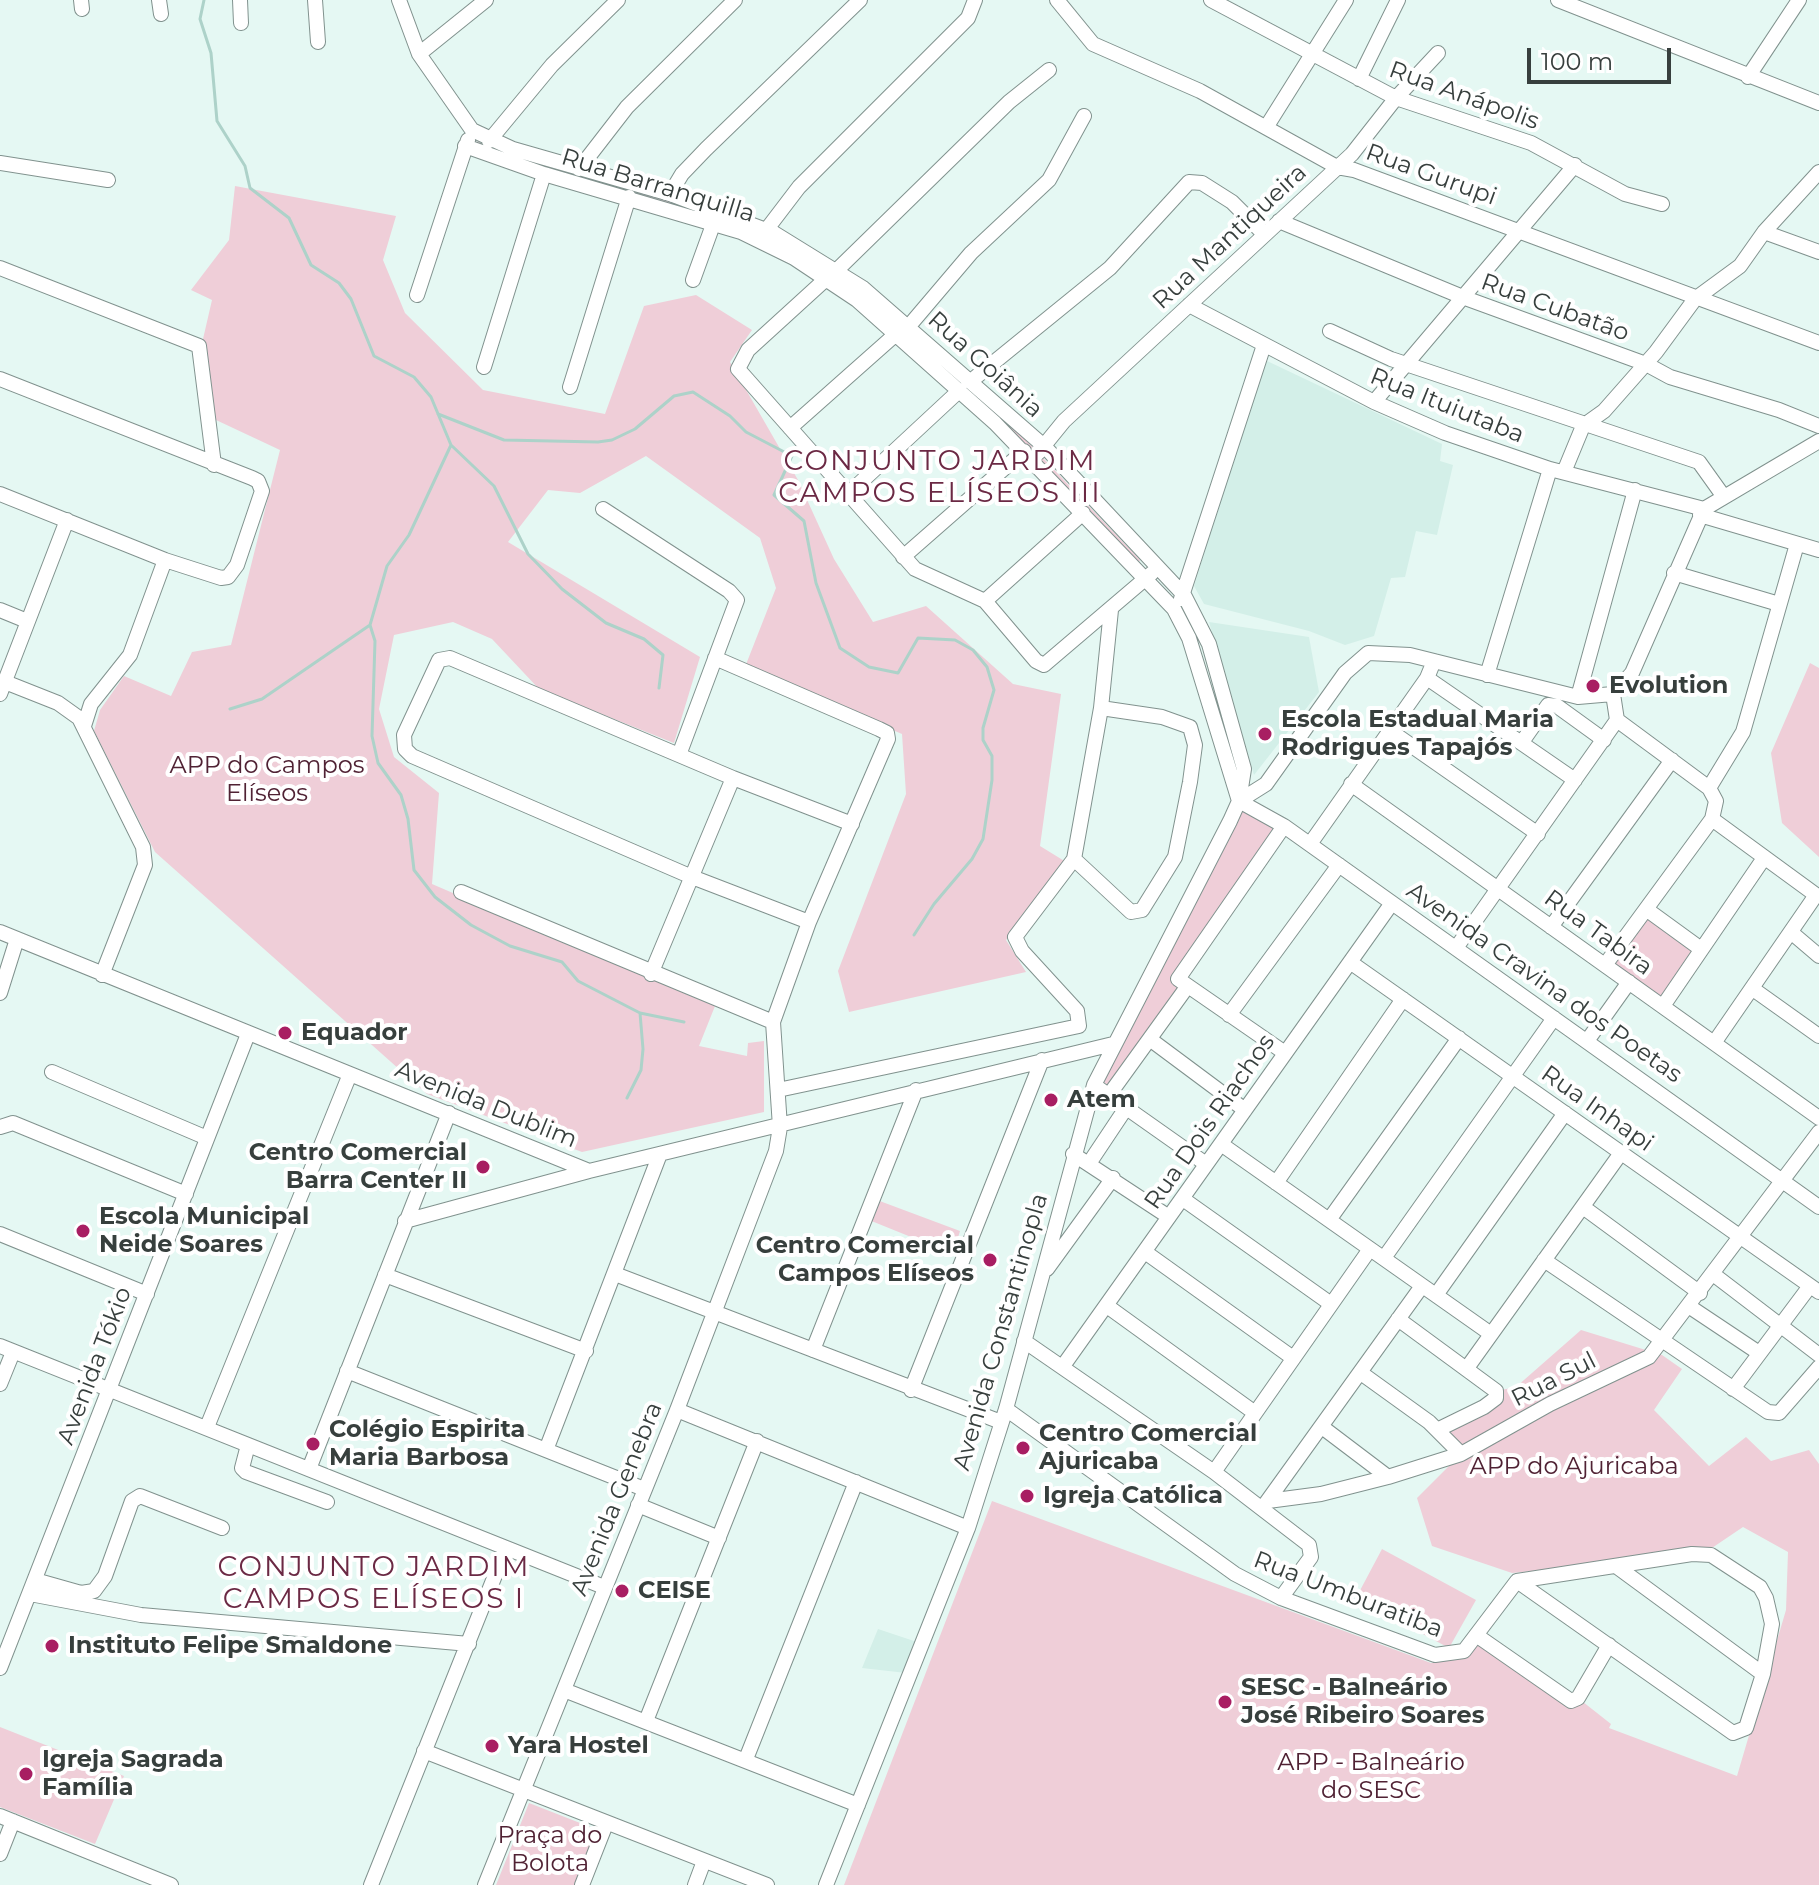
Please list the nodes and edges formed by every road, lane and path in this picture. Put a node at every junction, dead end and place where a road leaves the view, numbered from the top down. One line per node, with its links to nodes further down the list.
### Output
1 (240, 0): 15 (street)
2 (315, 0): 17 (street)
3 (399, 0): 20 (street)
4 (486, 0): 20 (street)
5 (618, 0): 30 (street)
6 (735, 0): 35 (street)
7 (860, 0): 39 (street)
8 (1057, 0): 16 (street, Rua Gurupi)
9 (1211, 0): 21 (street, Rua Anápolis)
10 (1346, 0): 21 (street)
11 (1398, 0): 24 (street)
12 (1558, 0): 23 (street)
13 (1799, 0): 23 (street)
14 (975, 3): 47 (street)
15 (241, 23)
16 (1087, 37): 18 (street); 28 (street, Rua Gurupi)
17 (318, 42)
18 (1077, 50)
19 (1438, 53): 25 (street, Rua Mantiqueira)
20 (419, 54): 29 (street)
21 (1313, 54): 24 (street, Rua Anápolis); 28 (street)
22 (1049, 70): 50 (street)
23 (1748, 77): 26 (street)
24 (1359, 79): 25 (street, Rua Anápolis)
25 (1396, 98): 33 (street, Rua Anápolis); 34 (street, Rua Mantiqueira)
26 (1819, 103)
27 (1084, 116): 56 (street)
28 (1267, 126): 34 (street, Rua Gurupi)
29 (472, 130): 30 (street); 31 (street)
30 (489, 141): 35 (street)
31 (465, 146): 37 (street, Rua Barranquilla); 52 (street)
32 (0, 163): 38 (street)
33 (1575, 165): 41 (street, Rua Anápolis); 44 (street)
34 (1337, 167): 42 (street, Rua Mantiqueira); 44 (street, Rua Gurupi)
35 (579, 169): 39 (street)
36 (1819, 172): 45 (street)
37 (544, 174): 40 (street, Rua Barranquilla); 62 (street)
38 (108, 180)
39 (670, 194): 47 (street)
40 (629, 197): 43 (street, Rua Barranquilla); 65 (street)
41 (1662, 204)
42 (1279, 221): 46 (street, Rua Mantiqueira); 53 (street, Rua Cubatão)
43 (714, 222): 47 (street, Rua Barranquilla); 51 (street)
44 (1520, 231): 53 (street); 54 (street, Rua Gurupi)
45 (1764, 232): 48 (street); 54 (street)
46 (1263, 233): 55 (street, Rua Mantiqueira); 64 (street)
47 (770, 235): 50 (street)
48 (1819, 252)
49 (0, 268): 74 (street)
50 (832, 274): 56 (street); 70 (street)
51 (693, 280)
52 (417, 295)
53 (1465, 298): 60 (street); 61 (street, Rua Cubatão)
54 (1695, 299): 58 (street, Rua Gurupi); 61 (street)
55 (1189, 305): 59 (street, Rua Ituiutaba); 72 (street, Rua Mantiqueira)
56 (903, 330): 64 (street); 70 (street)
57 (1330, 331): 60 (street)
58 (1819, 343)
59 (1264, 345): 66 (street, Rua Ituiutaba); 91 (street)
60 (1406, 363): 66 (street); 68 (street)
61 (1646, 364): 68 (street); 69 (street, Rua Cubatão)
62 (484, 367)
63 (0, 379): 74 (street)
64 (965, 386): 67 (street); 78 (street)
65 (570, 387)
66 (1374, 402): 75 (street, Rua Ituiutaba)
67 (1000, 417): 72 (street, Rua Goiânia); 73 (street)
68 (1583, 426): 75 (street); 79 (street)
69 (1819, 426)
70 (790, 428): 78 (street)
71 (1819, 441): 79 (street)
72 (1045, 447): 73 (street, Rua Mantiqueira); 88 (street, Rua Goiânia)
73 (1028, 455): 82 (street); 86 (street, Rua Mantiqueira)
74 (214, 465): 87 (street)
75 (1557, 470): 76 (street, Rua Ituiutaba); 100 (street)
76 (1635, 490): 81 (street, Rua Ituiutaba); 104 (street)
77 (0, 494): 83 (street)
78 (847, 495): 86 (street)
79 (1724, 497): 81 (street)
80 (603, 509): 98 (street)
81 (1702, 512): 84 (street, Rua Ituiutaba); 89 (street)
82 (1083, 513): 90 (street); 92 (street)
83 (67, 520): 87 (street); 97 (street)
84 (1797, 544): 85 (street, Rua Ituiutaba); 93 (street)
85 (1819, 550)
86 (903, 557): 92 (street)
87 (165, 560): 107 (street)
88 (1159, 566): 90 (street); 91 (street, Rua Goiânia)
89 (1674, 573): 93 (street); 103 (street)
90 (1146, 579): 94 (street); 96 (street)
91 (1184, 595): 94 (street); 117 (street, Rua Goiânia)
92 (985, 601): 96 (street)
93 (1779, 604): 116 (street)
94 (1174, 609): 117 (street)
95 (0, 610): 97 (street)
96 (1111, 610): 105 (street)
97 (27, 621): 102 (street)
98 (715, 658): 111 (street); 119 (street)
99 (1434, 661): 100 (street); 101 (street); 117 (street)
100 (1487, 675): 104 (street)
101 (1427, 678): 108 (street); 110 (street)
102 (2, 688): 107 (street)
103 (1613, 694): 104 (street); 106 (street)
104 (1578, 697)
105 (1101, 708): 124 (street); 124 (street)
106 (1617, 720): 109 (street); 112 (street)
107 (84, 726): 143 (street)
108 (1389, 730): 115 (street); 121 (street)
109 (1604, 740): 110 (street); 114 (street)
110 (1522, 742): 114 (street)
111 (679, 755): 113 (street); 126 (street)
112 (1672, 760): 116 (street); 132 (street)
113 (733, 778): 119 (street); 126 (street)
114 (1575, 780): 121 (street)
115 (1351, 784): 122 (street); 127 (street, Rua Tabira)
116 (1709, 788): 118 (street)
117 (1239, 801): 120 (street, Avenida Cravina dos Poetas); 141 (street, Avenida Constantinopla)
118 (1712, 819): 123 (street); 130 (street)
119 (852, 824): 131 (street)
120 (1284, 826): 122 (street, Avenida Cravina dos Poetas); 145 (street)
121 (1538, 834): 127 (street)
122 (1310, 844): 125 (street, Avenida Cravina dos Poetas)
123 (1764, 858): 134 (street); 137 (street)
124 (1074, 859): 166 (street)
125 (1339, 865): 129 (street, Avenida Cravina dos Poetas); 150 (street)
126 (692, 877): 131 (street); 142 (street)
127 (1498, 889): 132 (street, Rua Tabira); 136 (street)
128 (461, 892): 142 (street)
129 (1392, 903): 136 (street, Avenida Cravina dos Poetas); 139 (street, Rua Dois Riachos)
130 (1646, 909): 137 (street); 140 (street)
131 (809, 922): 152 (street)
132 (1551, 927): 140 (street, Rua Tabira)
133 (0, 932): 135 (street, Avenida Dublim)
134 (1792, 933): 138 (street); 146 (street)
135 (17, 939): 143 (street, Avenida Dublim); 147 (street)
136 (1456, 948): 151 (street, Avenida Cravina dos Poetas)
137 (1701, 949): 149 (street)
138 (1819, 956)
139 (1350, 962): 148 (street, Rua Inhapi); 160 (street, Rua Dois Riachos)
140 (1605, 965): 144 (street, Rua Tabira)
141 (1153, 968): 145 (street); 159 (street, Avenida Constantinopla)
142 (651, 974): 152 (street)
143 (102, 975): 153 (street, Avenida Dublim)
144 (1629, 982): 149 (street, Rua Tabira); 157 (street)
145 (1182, 983): 150 (street); 156 (street)
146 (1753, 989): 154 (street); 158 (street)
147 (0, 993)
148 (1403, 999): 155 (street, Rua Inhapi); 187 (street)
149 (1663, 1006): 158 (street, Rua Tabira)
150 (1229, 1015): 160 (street)
151 (1554, 1018): 157 (street, Avenida Cravina dos Poetas); 164 (street)
152 (773, 1022): 166 (street, Avenida Genebra)
153 (248, 1034): 163 (street, Avenida Dublim); 177 (street, Avenida Tókio)
154 (1819, 1036)
155 (1459, 1038): 164 (street, Rua Inhapi); 193 (street)
156 (1151, 1040): 168 (street); 170 (street)
157 (1587, 1041): 186 (street, Avenida Cravina dos Poetas)
158 (1714, 1043): 173 (street, Rua Tabira)
159 (1113, 1044): 161 (street, Avenida Dublim); 165 (street, Avenida Constantinopla)
160 (1285, 1053): 170 (street, Rua Dois Riachos)
161 (1042, 1060): 167 (street, Avenida Dublim); 233 (street)
162 (52, 1072): 177 (street)
163 (350, 1074): 171 (street, Avenida Dublim); 237 (street)
164 (1511, 1075): 172 (street, Rua Inhapi); 199 (street)
165 (1094, 1085): 168 (street); 181 (street, Avenida Constantinopla)
166 (778, 1090): 175 (street, Avenida Genebra)
167 (916, 1090): 175 (street, Avenida Dublim); 220 (street)
168 (1109, 1095): 169 (street)
169 (1126, 1108): 182 (street); 183 (street)
170 (1245, 1110): 178 (street, Rua Dois Riachos)
171 (449, 1113): 184 (street, Avenida Dublim); 194 (street)
172 (1565, 1113): 179 (street, Rua Inhapi); 209 (street)
173 (1819, 1118)
174 (6, 1125): 188 (street)
175 (780, 1127): 180 (street, Avenida Dublim); 213 (street, Avenida Genebra)
176 (1819, 1132): 186 (street, Rua Sul)
177 (207, 1138): 188 (street, Avenida Tókio)
178 (1221, 1144): 183 (street, Rua Dois Riachos); 187 (street)
179 (1621, 1153): 190 (street); 196 (street, Rua Inhapi)
180 (660, 1154): 184 (street, Avenida Dublim); 201 (street)
181 (1073, 1154): 182 (street); 204 (street, Avenida Constantinopla)
182 (1090, 1162): 185 (street)
183 (1206, 1164): 189 (street, Rua Dois Riachos)
184 (589, 1171): 194 (street)
185 (1113, 1178): 192 (street); 204 (street)
186 (1781, 1179): 191 (street, Avenida Cravina dos Poetas); 196 (street, Rua Sul)
187 (1276, 1183): 193 (street)
188 (186, 1194): 208 (street, Avenida Tókio)
189 (1183, 1199): 192 (street, Rua Dois Riachos); 210 (street)
190 (1583, 1207): 200 (street); 207 (street)
191 (1819, 1207)
192 (1169, 1217): 198 (street, Rua Dois Riachos)
193 (1329, 1220): 197 (street)
194 (405, 1221): 203 (street)
195 (0, 1234): 208 (street)
196 (1738, 1236): 202 (street, Rua Sul); 206 (street, Rua Inhapi)
197 (1370, 1249): 199 (street); 210 (street)
198 (1145, 1252): 211 (street, Rua Dois Riachos); 224 (street)
199 (1384, 1258): 205 (street)
200 (1544, 1260): 216 (street); 218 (street)
201 (615, 1274): 213 (street, Rua Umburatiba); 221 (street)
202 (1713, 1274): 207 (street, Rua Sul); 215 (street)
203 (385, 1275): 221 (street); 228 (street)
204 (1042, 1276): 217 (street, Avenida Constantinopla)
205 (1422, 1286): 209 (street); 214 (street)
206 (1814, 1289): 215 (street)
207 (1700, 1293): 212 (street, Rua Sul)
208 (147, 1294): 231 (street, Avenida Tókio)
209 (1436, 1295): 216 (street)
210 (1331, 1304): 224 (street)
211 (1107, 1306): 225 (street, Rua Dois Riachos); 235 (street)
212 (1690, 1307): 218 (street, Rua Sul); 222 (street)
213 (714, 1312): 220 (street, Rua Umburatiba); 234 (street, Avenida Genebra)
214 (1398, 1319): 227 (street); 229 (street)
215 (1781, 1325): 222 (street); 223 (street)
216 (1491, 1334): 227 (street)
217 (1024, 1341): 225 (street); 236 (street, Avenida Constantinopla)
218 (1663, 1343): 232 (street); 243 (street, Rua Sul)
219 (6, 1349): 230 (street); 231 (street)
220 (813, 1350): 233 (street, Rua Umburatiba)
221 (586, 1351): 242 (street)
222 (1759, 1353): 232 (street)
223 (1819, 1355)
224 (1293, 1358): 235 (street)
225 (1063, 1366): 245 (street)
226 (1819, 1367): 232 (street)
227 (1467, 1368): 239 (street)
228 (347, 1371): 242 (street); 244 (street)
229 (1361, 1373): 238 (street); 239 (street)
230 (0, 1384)
231 (110, 1389): 237 (street); 258 (street, Avenida Tókio)
232 (1733, 1389)
233 (911, 1390): 236 (street, Rua Umburatiba)
234 (677, 1410): 240 (street); 248 (street, Avenida Genebra)
235 (1255, 1413): 245 (street)
236 (1004, 1416): 253 (street, Avenida Constantinopla); 260 (street, Rua Umburatiba)
237 (207, 1427): 241 (street)
238 (1322, 1427): 246 (street); 251 (street)
239 (1437, 1430): 243 (street)
240 (757, 1441): 247 (street); 254 (street)
241 (248, 1445): 244 (street); 249 (street)
242 (546, 1450): 248 (street)
243 (1461, 1454): 246 (street, Rua Sul)
244 (309, 1469): 255 (street)
245 (1214, 1472): 251 (street)
246 (1388, 1477): 251 (street, Rua Sul)
247 (856, 1482): 253 (street); 269 (street)
248 (644, 1489): 250 (street, Avenida Genebra)
249 (327, 1502)
250 (638, 1505): 254 (street); 259 (street, Avenida Genebra)
251 (1265, 1505): 260 (street)
252 (222, 1528): 258 (street)
253 (968, 1528): 271 (street, Avenida Constantinopla)
254 (719, 1538): 267 (street)
255 (506, 1548): 259 (street); 262 (street)
256 (1616, 1566): 257 (street); 265 (street); 265 (street)
257 (1517, 1581): 261 (street, Rua Umburatiba); 263 (street)
258 (32, 1587): 262 (street); 264 (street, Avenida Tókio)
259 (604, 1587): 266 (street, Avenida Genebra)
260 (1281, 1598): 261 (street, Rua Umburatiba)
261 (1476, 1635): 263 (street)
262 (469, 1644): 268 (street)
263 (1609, 1645): 265 (street)
264 (0, 1668)
265 (1763, 1674)
266 (564, 1690): 267 (street); 270 (street, Avenida Genebra)
267 (646, 1721): 269 (street)
268 (424, 1751): 270 (street); 278 (street)
269 (746, 1759): 271 (street)
270 (523, 1791): 273 (street); 279 (street, Avenida Genebra)
271 (858, 1805): 283 (street, Avenida Constantinopla)
272 (6, 1818): 274 (street); 276 (street)
273 (606, 1824): 275 (street); 280 (street)
274 (0, 1854)
275 (704, 1861): 281 (street); 282 (street)
276 (142, 1880): 277 (street)
277 (171, 1885)
278 (371, 1885)
279 (485, 1885)
280 (582, 1885)
281 (695, 1885)
282 (767, 1885)
283 (826, 1885)

